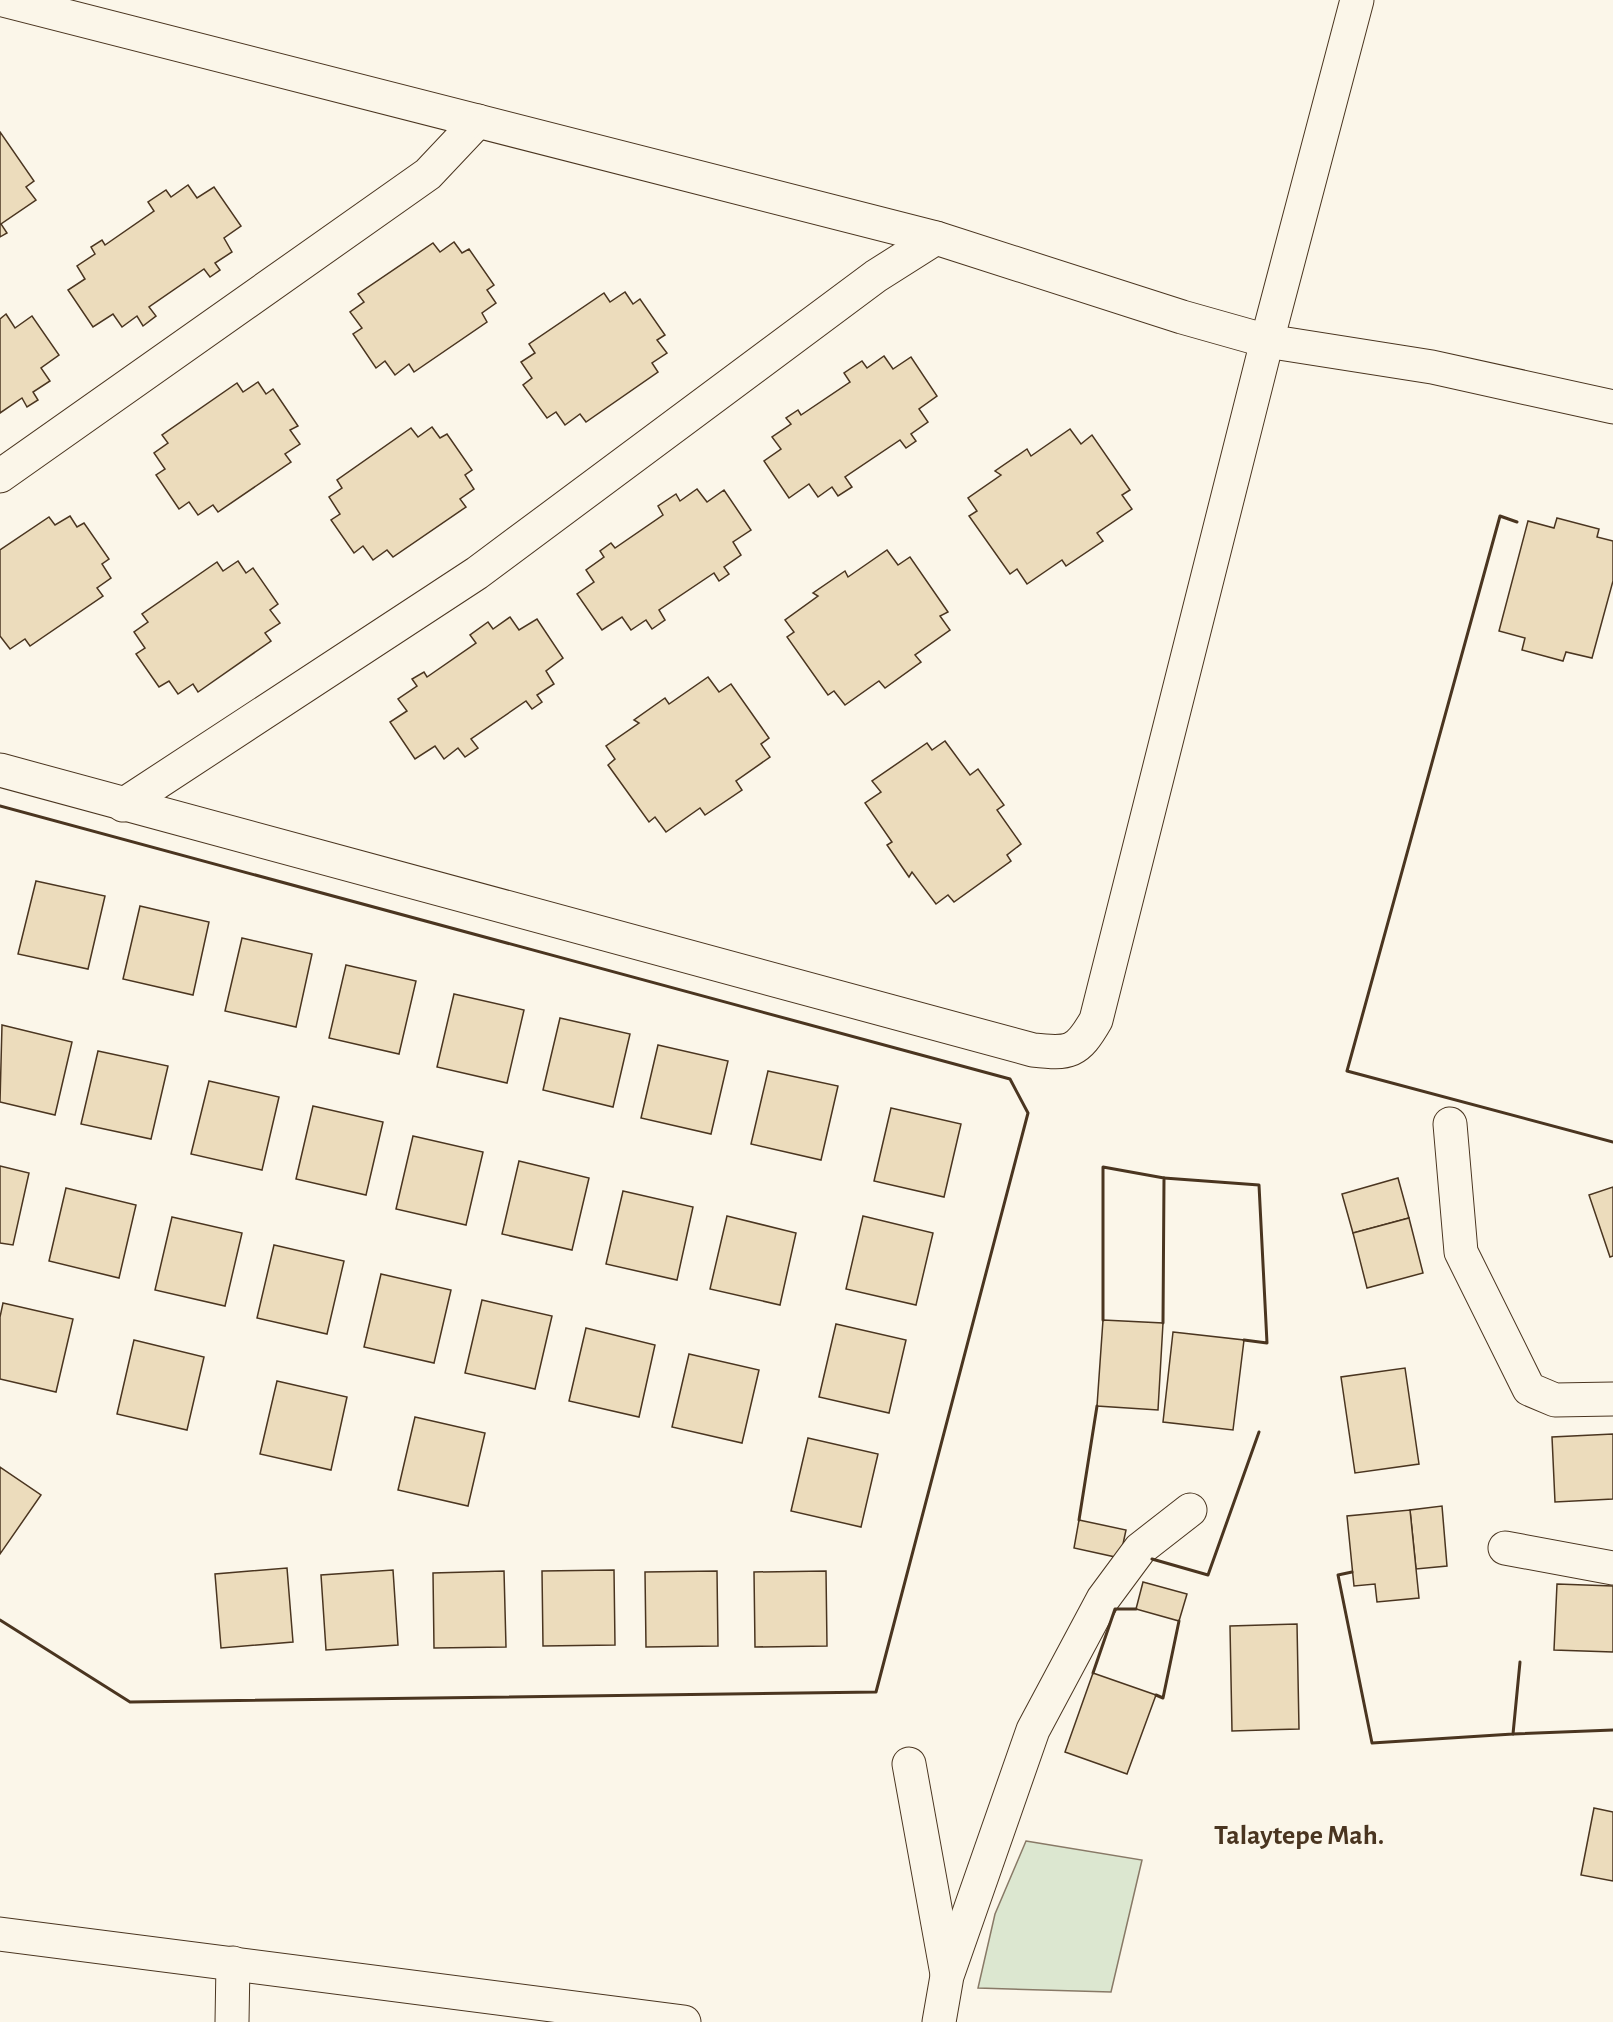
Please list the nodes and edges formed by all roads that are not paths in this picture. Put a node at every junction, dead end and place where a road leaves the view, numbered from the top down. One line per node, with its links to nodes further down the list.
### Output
1 (1358, 0): 5 (street)
2 (2, 1): 3 (street)
3 (478, 121): 4 (street); 7 (street)
4 (936, 238): 5 (street); 9 (street)
5 (1267, 341): 6 (street); 9 (street)
6 (1613, 407)
7 (0, 476)
8 (0, 770): 9 (street)
9 (123, 805)
10 (1450, 1124): 11 (street)
11 (1613, 1399)
12 (1190, 1510): 18 (street)
13 (1505, 1548): 14 (street)
14 (1613, 1568)
15 (909, 1764): 18 (street)
16 (1, 1935): 17 (street)
17 (233, 1963): 19 (street); 20 (street)
18 (947, 1976): 22 (street)
19 (627, 2018): 21 (street)
20 (232, 2022)
21 (684, 2022)
22 (939, 2022)

